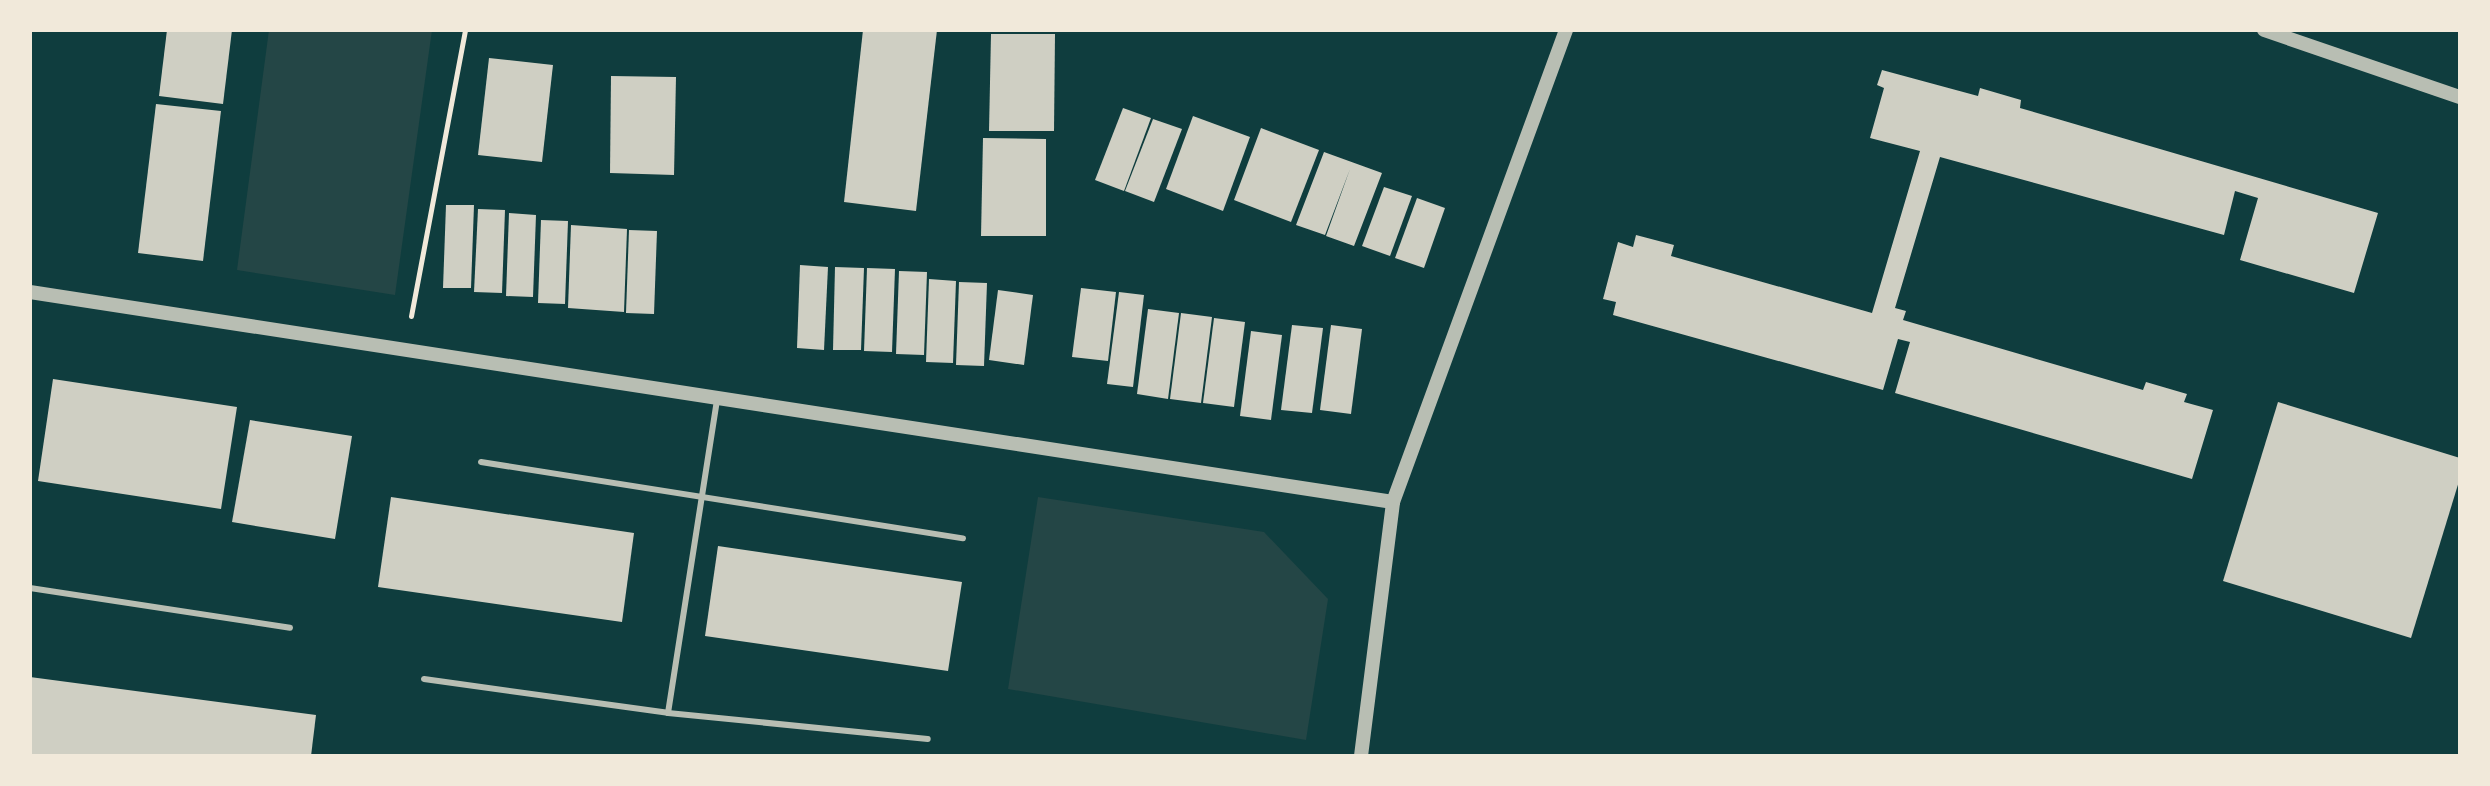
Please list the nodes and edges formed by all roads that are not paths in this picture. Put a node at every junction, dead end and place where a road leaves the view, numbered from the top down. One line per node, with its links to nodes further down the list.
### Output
1 (1566, 30): 8 (street)
2 (2264, 30): 3 (street)
3 (2460, 97)
4 (30, 292): 5 (street)
5 (717, 399): 7 (lane); 8 (street)
6 (481, 462): 7 (lane)
7 (702, 499): 9 (lane); 13 (lane)
8 (1393, 502): 15 (street)
9 (963, 538)
10 (30, 588): 11 (lane)
11 (290, 628)
12 (424, 679): 13 (lane)
13 (668, 713): 14 (lane)
14 (928, 739)
15 (1361, 756)

